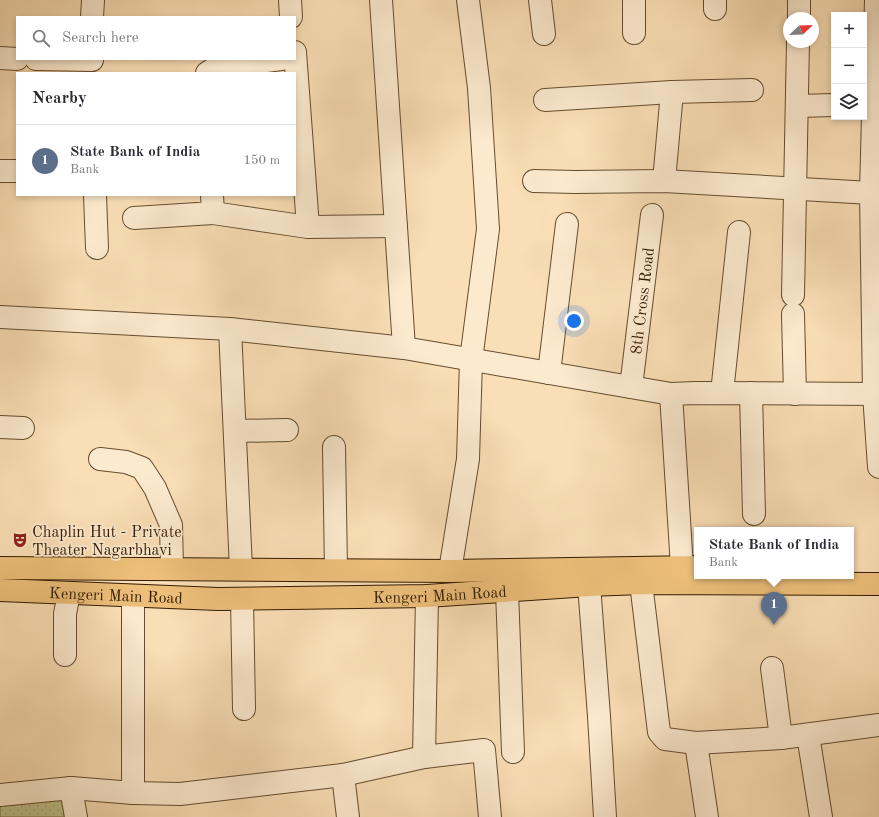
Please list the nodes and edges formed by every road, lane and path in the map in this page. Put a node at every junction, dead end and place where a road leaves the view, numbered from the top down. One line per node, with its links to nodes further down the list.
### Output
1 (93, 0): 10 (street)
2 (290, 0): 11 (street)
3 (381, 0): 39 (street)
4 (468, 0): 46 (street)
5 (540, 0): 13 (street)
6 (634, 0): 12 (street)
7 (799, 0): 9 (street)
8 (876, 0): 25 (street)
9 (799, 12)
10 (92, 16)
11 (291, 16)
12 (634, 33)
13 (544, 34)
14 (798, 48): 27 (street)
15 (0, 58): 16 (street)
16 (16, 59)
17 (47, 60): 20 (street)
18 (274, 60): 21 (street)
19 (295, 60): 40 (street)
20 (92, 64)
21 (209, 72)
22 (752, 90): 23 (street)
23 (672, 92): 24 (street); 31 (street)
24 (546, 100)
25 (868, 104): 33 (street)
26 (831, 105): 27 (street)
27 (797, 106): 32 (street)
28 (0, 171): 29 (street)
29 (16, 171)
30 (534, 181): 31 (street)
31 (664, 181): 32 (street)
32 (794, 188): 33 (street); 52 (street)
33 (871, 193): 53 (street)
34 (95, 196): 42 (street)
35 (213, 204): 37 (street); 40 (street)
36 (652, 215): 48 (street, 8th Cross Road)
37 (134, 218)
38 (567, 224): 47 (street)
39 (396, 226): 40 (street); 45 (street)
40 (308, 227)
41 (739, 232): 49 (street)
42 (97, 248)
43 (0, 317): 44 (street)
44 (230, 329): 45 (street); 56 (street)
45 (404, 348): 46 (street)
46 (470, 360): 47 (street); 67 (street)
47 (549, 373): 48 (street)
48 (631, 387): 51 (street)
49 (722, 393): 50 (street); 51 (street)
50 (751, 393): 52 (street); 61 (street)
51 (671, 394): 62 (street)
52 (795, 394): 53 (street)
53 (876, 394): 60 (street)
54 (0, 427): 55 (street)
55 (23, 428)
56 (234, 430): 57 (street); 65 (street)
57 (287, 430)
58 (334, 447): 66 (street)
59 (100, 459): 64 (street)
60 (879, 467)
61 (754, 514)
62 (690, 567): 67 (main road, Kengeri Main Road)
63 (0, 568): 64 (main road, Kengeri Main Road)
64 (172, 569): 65 (main road, Kengeri Main Road)
65 (241, 569): 66 (main road, Kengeri Main Road)
66 (336, 570): 67 (main road, Kengeri Main Road)
67 (450, 571)
68 (854, 571): 69 (main road)
69 (879, 573)
70 (641, 583): 71 (main road, Kengeri Main Road); 72 (main road, Kengeri Main Road); 85 (street)
71 (879, 584)
72 (589, 585): 74 (main road, Kengeri Main Road); 95 (street)
73 (0, 590): 75 (main road, Kengeri Main Road)
74 (506, 591): 77 (main road, Kengeri Main Road); 86 (street)
75 (68, 593): 76 (main road, Kengeri Main Road); 79 (street)
76 (133, 596): 78 (main road, Kengeri Main Road); 90 (street)
77 (427, 596): 78 (main road, Kengeri Main Road); 87 (street)
78 (242, 599): 81 (street)
79 (65, 655)
80 (772, 668): 84 (street)
81 (244, 709)
82 (879, 725): 83 (street)
83 (808, 735): 84 (street); 97 (street)
84 (781, 738): 85 (street)
85 (696, 743): 96 (street)
86 (513, 752)
87 (424, 757): 88 (street); 94 (street)
88 (343, 775): 90 (street); 93 (street)
89 (71, 788): 90 (street); 91 (street); 92 (street)
90 (133, 793)
91 (0, 796)
92 (76, 817)
93 (348, 817)
94 (490, 817)
95 (605, 817)
96 (707, 817)
97 (821, 817)

